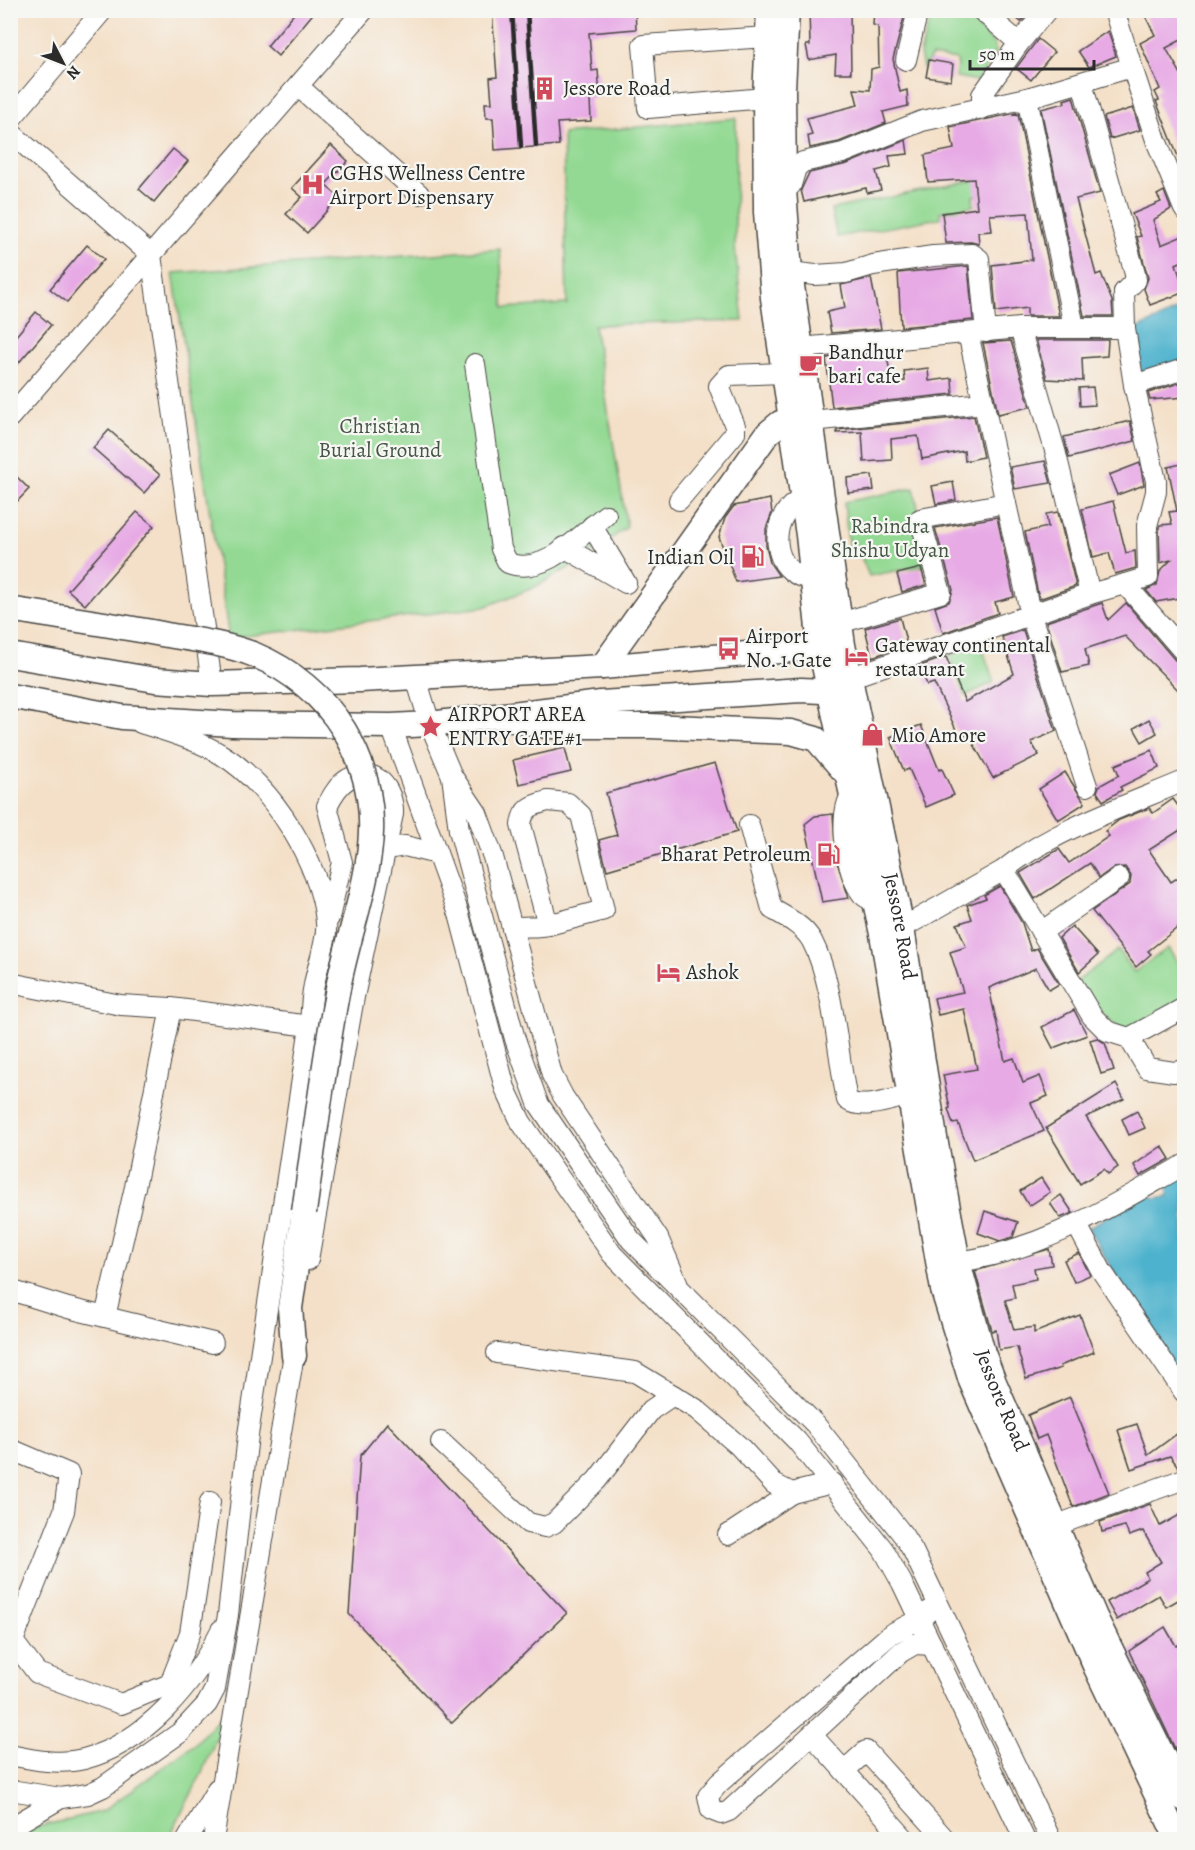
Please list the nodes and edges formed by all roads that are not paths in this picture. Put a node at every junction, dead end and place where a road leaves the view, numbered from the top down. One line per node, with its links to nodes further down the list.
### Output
1 (103, 10): 18 (street)
2 (364, 10): 14 (street)
3 (769, 10): 9 (main road, Jessore Road)
4 (787, 10): 20 (main road, Jessore Road)
5 (918, 10): 11 (street)
6 (981, 10): 10 (street)
7 (1047, 10): 10 (street)
8 (1114, 10): 12 (street)
9 (768, 37): 15 (main road, Jessore Road); 15 (street)
10 (1018, 43): 17 (street)
11 (906, 60)
12 (1132, 67): 13 (street); 22 (street)
13 (1082, 83): 16 (street); 27 (street)
14 (298, 86): 21 (street); 23 (street)
15 (765, 98): 20 (main road, Jessore Road)
16 (1027, 98): 17 (street); 25 (street)
17 (982, 109): 20 (street)
18 (10, 120)
19 (10, 132): 23 (street)
20 (775, 191): 24 (main road, Jessore Road); 32 (main road, Jessore Road)
21 (419, 194)
22 (1185, 209)
23 (151, 255): 35 (street); 51 (street)
24 (790, 272): 28 (street); 29 (main road, Jessore Road)
25 (1074, 327): 26 (street); 27 (street)
26 (1020, 328): 28 (street); 42 (street)
27 (1125, 328): 33 (street)
28 (977, 332): 29 (street); 34 (street)
29 (800, 348): 36 (main road, Jessore Road)
30 (475, 364): 39 (street)
31 (1185, 369): 33 (street)
32 (784, 373): 36 (main road, Jessore Road); 37 (street)
33 (1134, 385): 41 (street)
34 (983, 403): 36 (street); 38 (street)
35 (10, 417)
36 (802, 421): 43 (main road); 46 (main road, Jessore Road); 46 (main road, Jessore Road)
37 (679, 500)
38 (1005, 502): 45 (street); 46 (street)
39 (564, 547): 40 (street); 40 (street)
40 (626, 583): 43 (street)
41 (1125, 584): 42 (street); 47 (street)
42 (1090, 594): 45 (street)
43 (648, 603): 49 (main road)
44 (10, 609): 88 (main road, bridge)
45 (1031, 616): 52 (street); 62 (street)
46 (834, 638): 49 (main road); 52 (main road, Jessore Road); 53 (main road, Jessore Road)
47 (1185, 652)
48 (10, 655): 51 (main road)
49 (602, 667): 50 (main road)
50 (416, 678): 51 (main road); 57 (street)
51 (212, 684)
52 (850, 685): 53 (main road); 70 (main road, Jessore Road)
53 (827, 691): 55 (main road); 61 (main road, Jessore Road)
54 (10, 696): 56 (main road)
55 (497, 714): 57 (main road); 61 (main road)
56 (122, 717): 58 (main road); 68 (street)
57 (430, 724): 58 (main road); 59 (street)
58 (391, 726): 65 (street)
59 (452, 776): 71 (street); 84 (street)
60 (1185, 781): 66 (street)
61 (849, 785): 79 (main road, Jessore Road)
62 (1087, 786)
63 (749, 825): 79 (street)
64 (386, 849): 65 (street); 68 (street); 88 (street)
65 (437, 854): 94 (street)
66 (1004, 870): 70 (street); 72 (street)
67 (1119, 878): 72 (street)
68 (327, 925): 76 (street)
69 (542, 926): 69 (street); 71 (street)
70 (902, 928): 82 (main road, Jessore Road)
71 (513, 932): 84 (street)
72 (1041, 932): 77 (street)
73 (10, 983): 74 (street)
74 (171, 1008): 76 (street); 85 (street)
75 (1185, 1008): 77 (street)
76 (310, 1026): 100 (street)
77 (1129, 1038): 78 (street)
78 (1185, 1070)
79 (910, 1095): 117 (main road, Jessore Road)
80 (1185, 1165): 81 (street)
81 (1077, 1225): 82 (street); 89 (street)
82 (958, 1262): 97 (main road, Jessore Road)
83 (10, 1290): 85 (street)
84 (682, 1293): 99 (street)
85 (105, 1317): 86 (street)
86 (213, 1343)
87 (497, 1353): 90 (street)
88 (294, 1356): 106 (street)
89 (1185, 1392)
90 (673, 1395): 91 (street); 95 (street)
91 (441, 1442)
92 (10, 1449): 96 (street)
93 (1185, 1479): 97 (street)
94 (832, 1483): 95 (street); 101 (street)
95 (792, 1493): 98 (street)
96 (210, 1502)
97 (1057, 1525): 109 (main road, Jessore Road)
98 (728, 1535)
99 (938, 1604): 101 (street); 116 (street)
100 (228, 1615): 104 (street); 108 (street)
101 (920, 1619): 102 (street); 103 (street)
102 (932, 1645): 103 (street); 115 (street)
103 (812, 1735): 105 (street)
104 (10, 1755)
105 (844, 1771): 113 (street); 114 (street)
106 (223, 1779): 111 (street); 112 (street)
107 (10, 1790): 108 (street)
108 (61, 1798): 110 (street)
109 (1185, 1799)
110 (10, 1828)
111 (187, 1839)
112 (213, 1839)
113 (906, 1839)
114 (946, 1839)
115 (1025, 1839)
116 (1052, 1839)
117 (1178, 1839)

